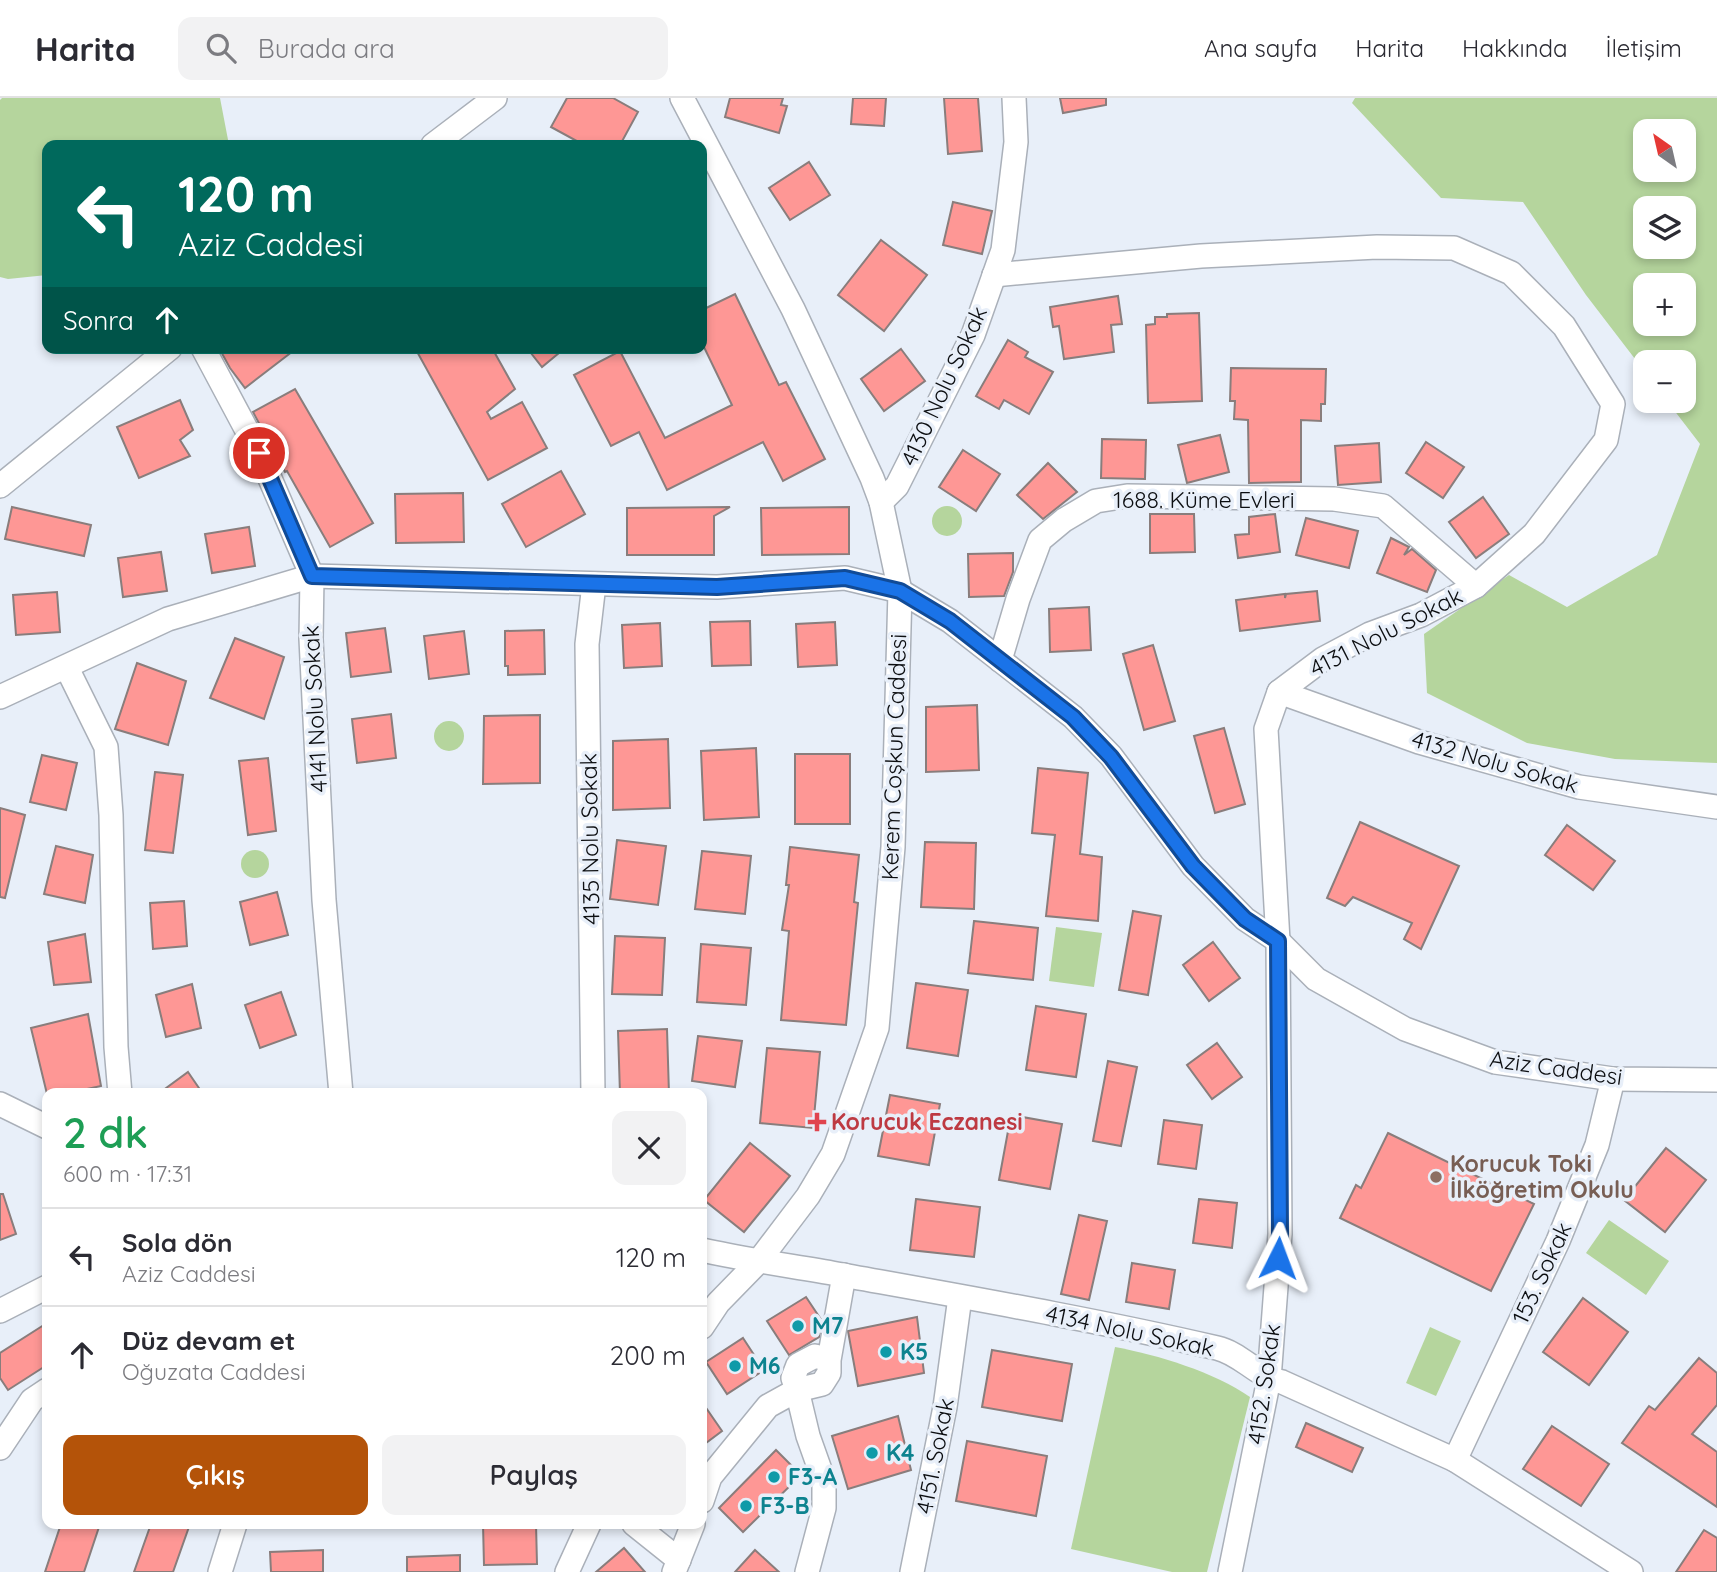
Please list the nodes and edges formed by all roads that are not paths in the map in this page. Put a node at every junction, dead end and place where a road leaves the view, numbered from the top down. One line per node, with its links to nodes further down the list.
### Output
1 (495, 98): 4 (street)
2 (682, 98): 5 (street, Kerem Coşkun Caddesi)
3 (1014, 98): 7 (street, 4130 Nolu Sokak)
4 (440, 140)
5 (704, 140)
6 (707, 146): 11 (street, Kerem Coşkun Caddesi)
7 (994, 275): 11 (street, 4130 Nolu Sokak); 14 (street, 4131 Nolu Sokak)
8 (163, 354): 10 (street)
9 (206, 354): 12 (street, 4141 Nolu Sokak)
10 (0, 486)
11 (881, 502): 15 (street, Kerem Coşkun Caddesi)
12 (312, 576): 13 (street, Aziz Caddesi); 17 (street, Aziz Caddesi); 25 (street, 4141 Nolu Sokak)
13 (594, 584): 15 (street, Aziz Caddesi); 26 (street, 4135 Nolu Sokak)
14 (1476, 586): 16 (street, 1688. Küme Evleri); 18 (street, 4131 Nolu Sokak)
15 (900, 591): 16 (street, Aziz Caddesi); 30 (street, Kerem Coşkun Caddesi)
16 (1000, 660): 21 (street, Aziz Caddesi)
17 (67, 668): 19 (street, Aziz Caddesi); 24 (street)
18 (1279, 692): 20 (street, 4132 Nolu Sokak); 21 (street)
19 (0, 697)
20 (1717, 807)
21 (1278, 941): 22 (street, Aziz Caddesi); 36 (street, 4152. Sokak)
22 (1613, 1079): 23 (street, Aziz Caddesi); 40 (street, 153. Sokak)
23 (1717, 1080)
24 (119, 1088)
25 (340, 1088)
26 (593, 1088)
27 (0, 1104): 28 (street)
28 (42, 1125)
29 (707, 1251): 30 (street, 4134 Nolu Sokak)
30 (758, 1262): 31 (street, 4134 Nolu Sokak); 35 (street, Kerem Coşkun Caddesi)
31 (844, 1275): 33 (street, 4134 Nolu Sokak); 37 (street)
32 (42, 1290): 34 (street)
33 (960, 1297): 36 (street, 4134 Nolu Sokak); 50 (street, 4151. Sokak)
34 (0, 1311)
35 (707, 1320)
36 (1269, 1379): 40 (street, 4134 Nolu Sokak); 51 (street, 4152. Sokak)
37 (797, 1390): 41 (street); 49 (street)
38 (42, 1393): 39 (street)
39 (0, 1448)
40 (1455, 1460): 52 (street, 4134 Nolu Sokak)
41 (707, 1486)
42 (233, 1529): 47 (street)
43 (587, 1529): 48 (street)
44 (639, 1529): 46 (street)
45 (691, 1529): 46 (street)
46 (677, 1566)
47 (220, 1572)
48 (567, 1572)
49 (807, 1572)
50 (912, 1572)
51 (1230, 1572)
52 (1632, 1572)

